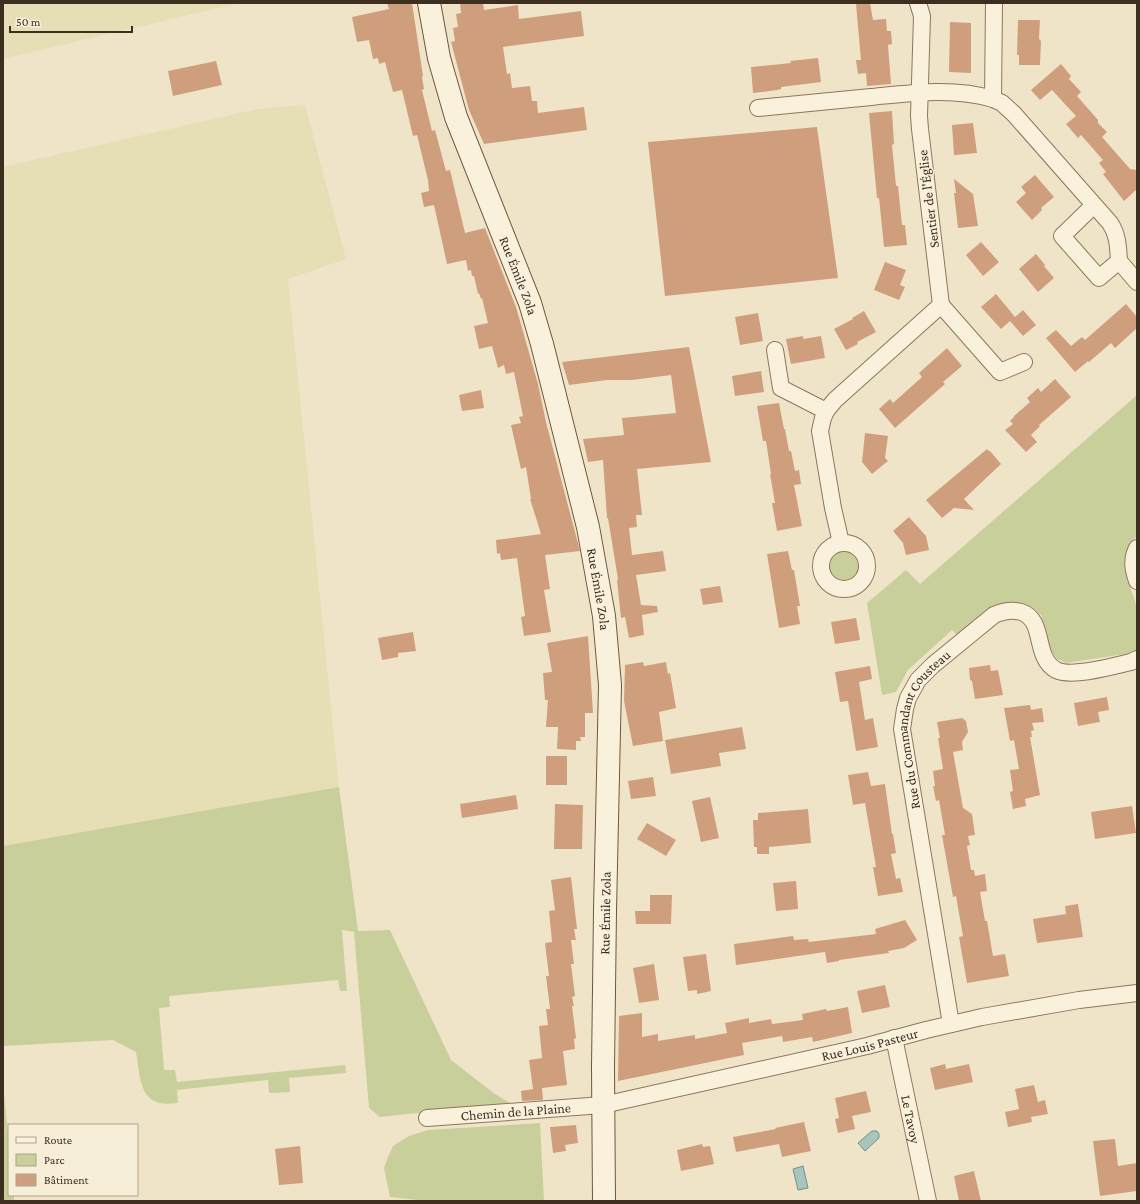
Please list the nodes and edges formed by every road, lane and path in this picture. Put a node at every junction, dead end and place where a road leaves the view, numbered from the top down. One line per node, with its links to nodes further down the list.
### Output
1 (429, 3): 21 (main road, Rue Émile Zola)
2 (918, 3): 4 (street, Sentier de l'Église)
3 (994, 3): 5 (street)
4 (920, 93): 5 (street); 6 (street); 10 (street, Sentier de l'Église)
5 (993, 99): 7 (street)
6 (758, 108)
7 (1094, 204): 8 (street); 8 (street)
8 (1119, 260): 9 (street)
9 (1137, 282)
10 (941, 305): 12 (street); 13 (street)
11 (775, 350): 13 (street)
12 (1024, 362)
13 (826, 411): 14 (street)
14 (841, 543)
15 (1137, 548): 16 (street)
16 (1137, 581)
17 (1137, 659): 19 (street, Rue du Commandant Cousteau)
18 (1137, 993): 19 (street, Rue Louis Pasteur)
19 (952, 1024): 20 (street, Rue Louis Pasteur)
20 (894, 1038): 21 (street, Rue Louis Pasteur); 24 (street, Le Tavoy)
21 (603, 1105): 22 (street, Chemin de la Plaine); 23 (main road, Rue Émile Zola)
22 (427, 1118)
23 (605, 1196)
24 (928, 1201)

